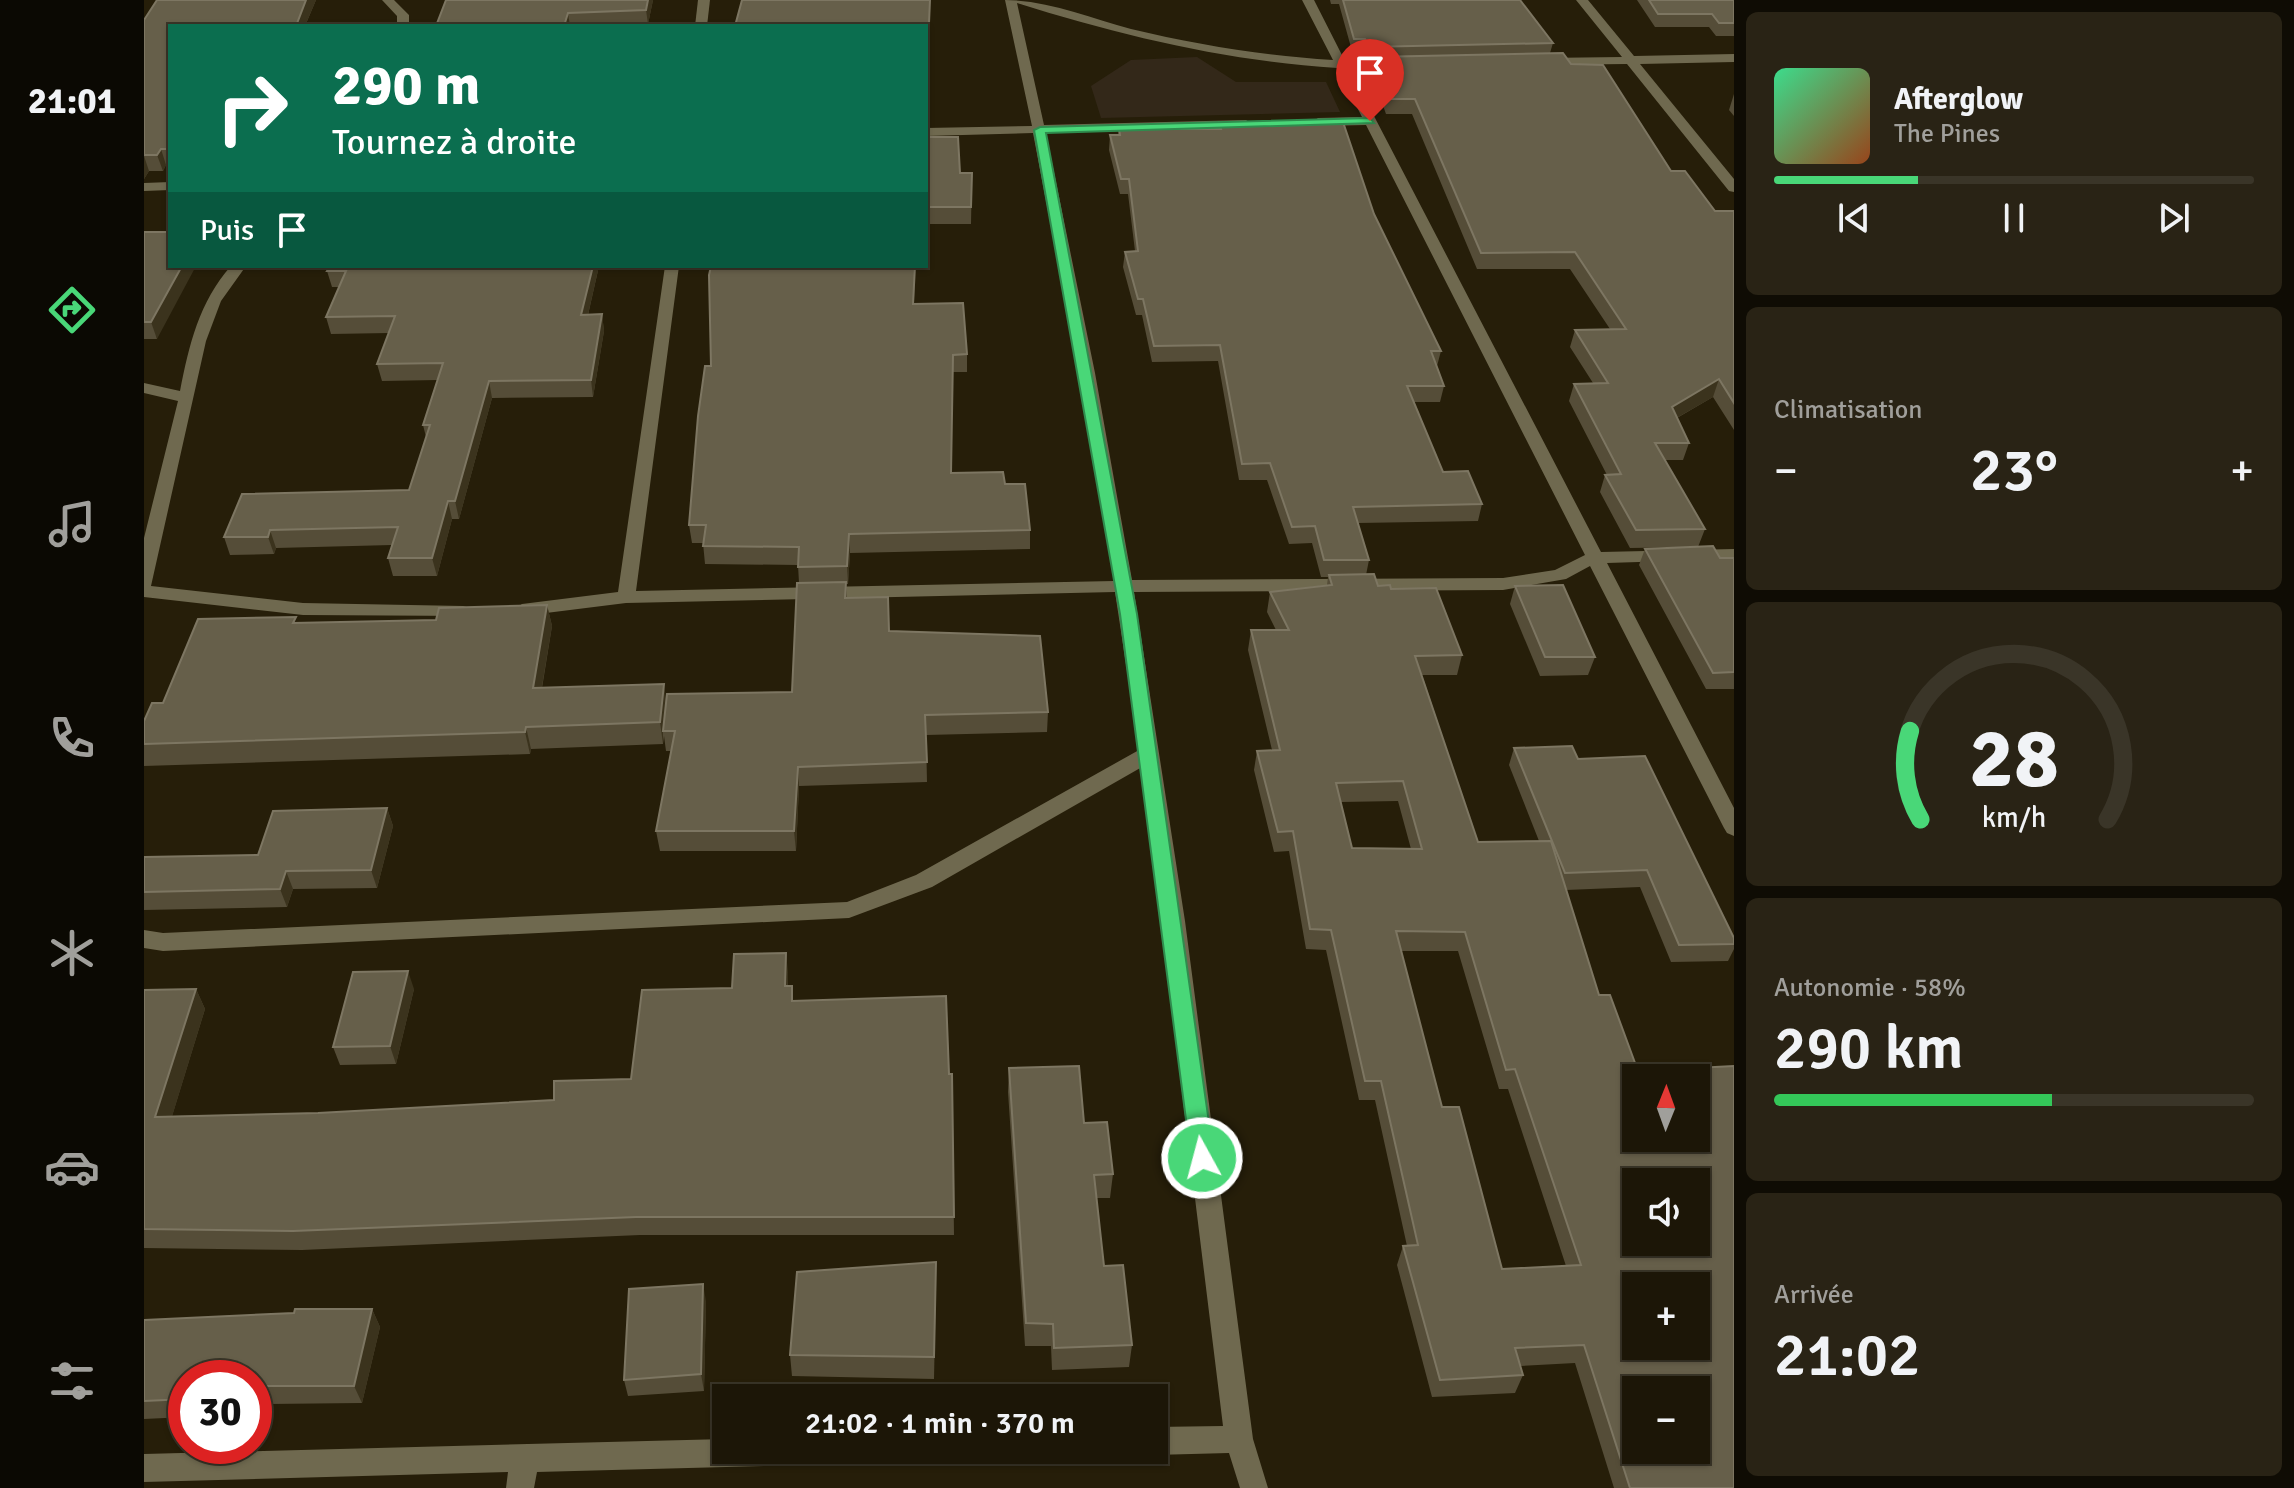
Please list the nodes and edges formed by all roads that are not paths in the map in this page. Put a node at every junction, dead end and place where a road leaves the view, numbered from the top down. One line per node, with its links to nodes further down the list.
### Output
1 (388, 0): 7 (street)
2 (704, 0): 8 (street)
3 (1011, 0): 17 (street)
4 (1019, 0): 13 (street)
5 (1308, 0): 13 (street)
6 (1582, 0): 10 (street)
7 (403, 24)
8 (701, 24)
9 (1734, 58): 10 (street)
10 (1631, 60): 11 (street); 19 (street)
11 (1535, 62)
12 (1407, 65): 13 (street)
13 (1342, 66): 14 (street)
14 (1370, 121): 15 (street); 28 (street)
15 (1307, 123)
16 (1260, 124): 17 (street)
17 (1040, 130): 18 (street); 30 (street)
18 (928, 132)
19 (1731, 181)
20 (168, 186): 21 (street)
21 (144, 187)
22 (237, 268): 25 (street)
23 (672, 268): 32 (street)
24 (144, 388): 25 (street)
25 (187, 398): 26 (street)
26 (147, 550): 29 (street)
27 (1734, 554): 28 (street)
28 (1593, 558): 30 (street); 36 (street)
29 (144, 583)
30 (1124, 586): 32 (street); 35 (street)
31 (144, 591): 34 (street)
32 (626, 597): 33 (street)
33 (511, 611)
34 (479, 612)
35 (1150, 753): 37 (street); 38 (street)
36 (1734, 828)
37 (144, 939)
38 (1239, 1439): 39 (street); 44 (street)
39 (1168, 1441)
40 (712, 1453): 41 (street)
41 (525, 1458): 42 (street); 43 (street)
42 (144, 1468)
43 (520, 1488)
44 (1254, 1488)

